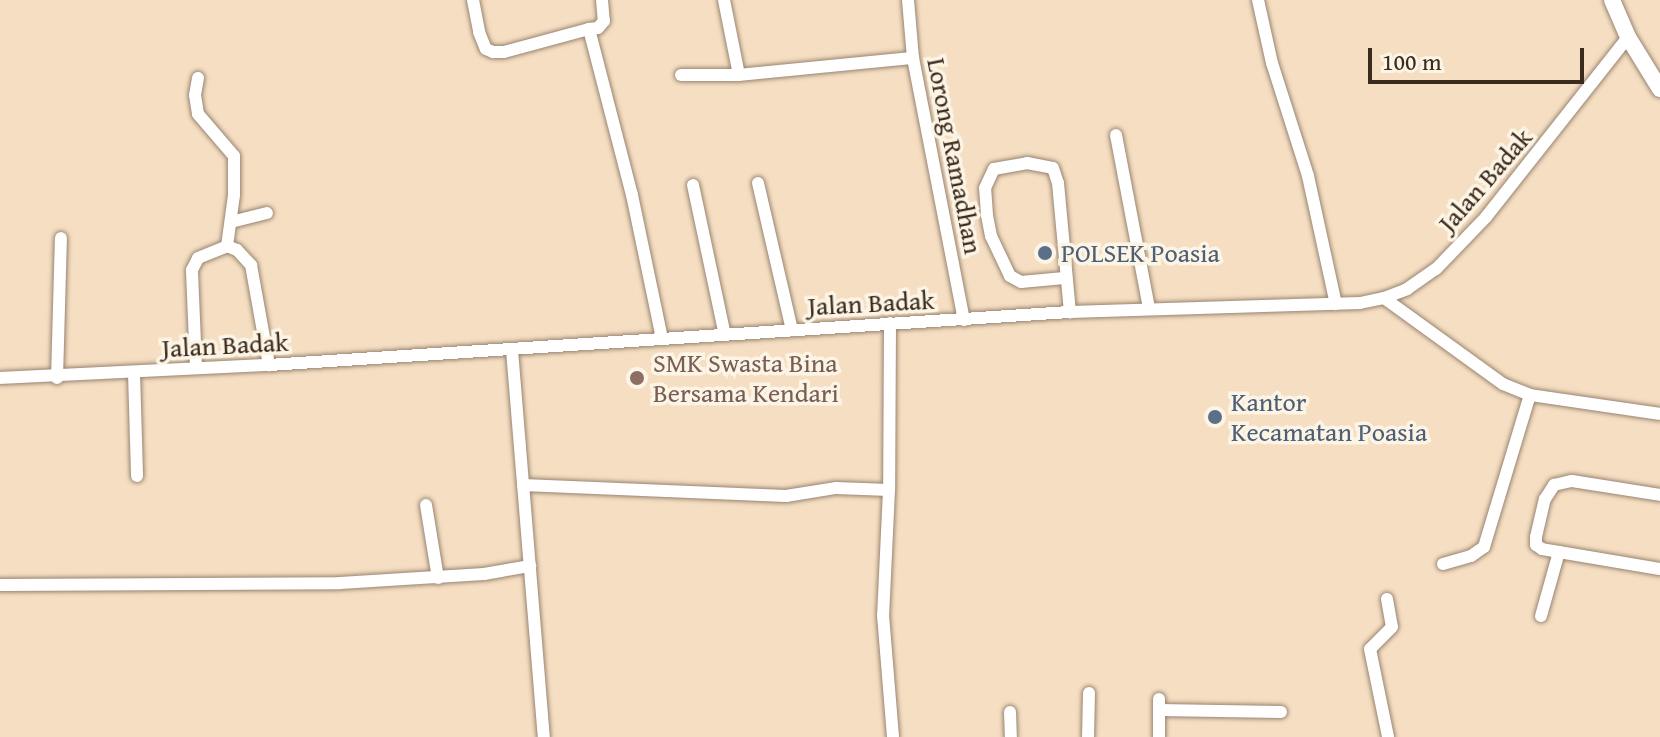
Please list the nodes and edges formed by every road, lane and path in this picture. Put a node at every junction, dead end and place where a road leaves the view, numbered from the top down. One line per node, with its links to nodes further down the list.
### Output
1 (473, 0): 7 (street)
2 (602, 0): 7 (street)
3 (724, 0): 11 (street)
4 (908, 0): 9 (street, Lorong Ramadhan)
5 (1258, 0): 23 (street)
6 (1612, 0): 8 (street)
7 (589, 29): 30 (street)
8 (1628, 37): 13 (street); 22 (street, Jalan Badak)
9 (913, 58): 11 (street); 26 (street, Lorong Ramadhan)
10 (681, 75): 11 (street)
11 (739, 75)
12 (198, 78): 18 (street)
13 (1660, 89)
14 (1116, 135): 24 (street)
15 (758, 183): 28 (street)
16 (693, 185): 29 (street)
17 (267, 213): 18 (street)
18 (231, 222): 20 (street)
19 (61, 238): 36 (street)
20 (227, 246): 32 (street); 33 (street)
21 (1064, 278): 21 (street); 25 (street)
22 (1384, 298): 23 (street, Jalan Badak); 37 (street)
23 (1336, 304): 24 (street, Jalan Badak)
24 (1149, 308): 25 (street, Jalan Badak)
25 (1070, 312): 26 (street, Jalan Badak)
26 (964, 320): 27 (street, Jalan Badak)
27 (890, 323): 28 (street, Jalan Badak); 41 (street)
28 (792, 330): 29 (street, Jalan Badak)
29 (725, 335): 30 (street, Jalan Badak)
30 (662, 339): 31 (street, Jalan Badak)
31 (512, 350): 32 (street, Jalan Badak); 40 (street)
32 (269, 365): 33 (street, Jalan Badak)
33 (196, 367): 34 (street, Jalan Badak)
34 (134, 373): 36 (street, Jalan Badak); 39 (street)
35 (0, 378): 36 (street, Jalan Badak)
36 (57, 378)
37 (1530, 395): 38 (street); 45 (street)
38 (1660, 414)
39 (137, 476)
40 (523, 485): 41 (street); 46 (street)
41 (889, 490): 56 (street)
42 (1660, 495): 44 (street)
43 (426, 505): 48 (street)
44 (1559, 552): 47 (street); 51 (street)
45 (1443, 564)
46 (530, 566): 48 (street); 55 (street)
47 (1660, 569)
48 (438, 578): 49 (street)
49 (0, 585)
50 (1387, 599): 60 (street)
51 (1541, 616)
52 (1089, 693): 58 (street)
53 (1010, 712): 57 (street)
54 (1281, 712): 59 (street)
55 (544, 737)
56 (893, 737)
57 (1011, 737)
58 (1088, 737)
59 (1159, 737)
60 (1388, 737)

